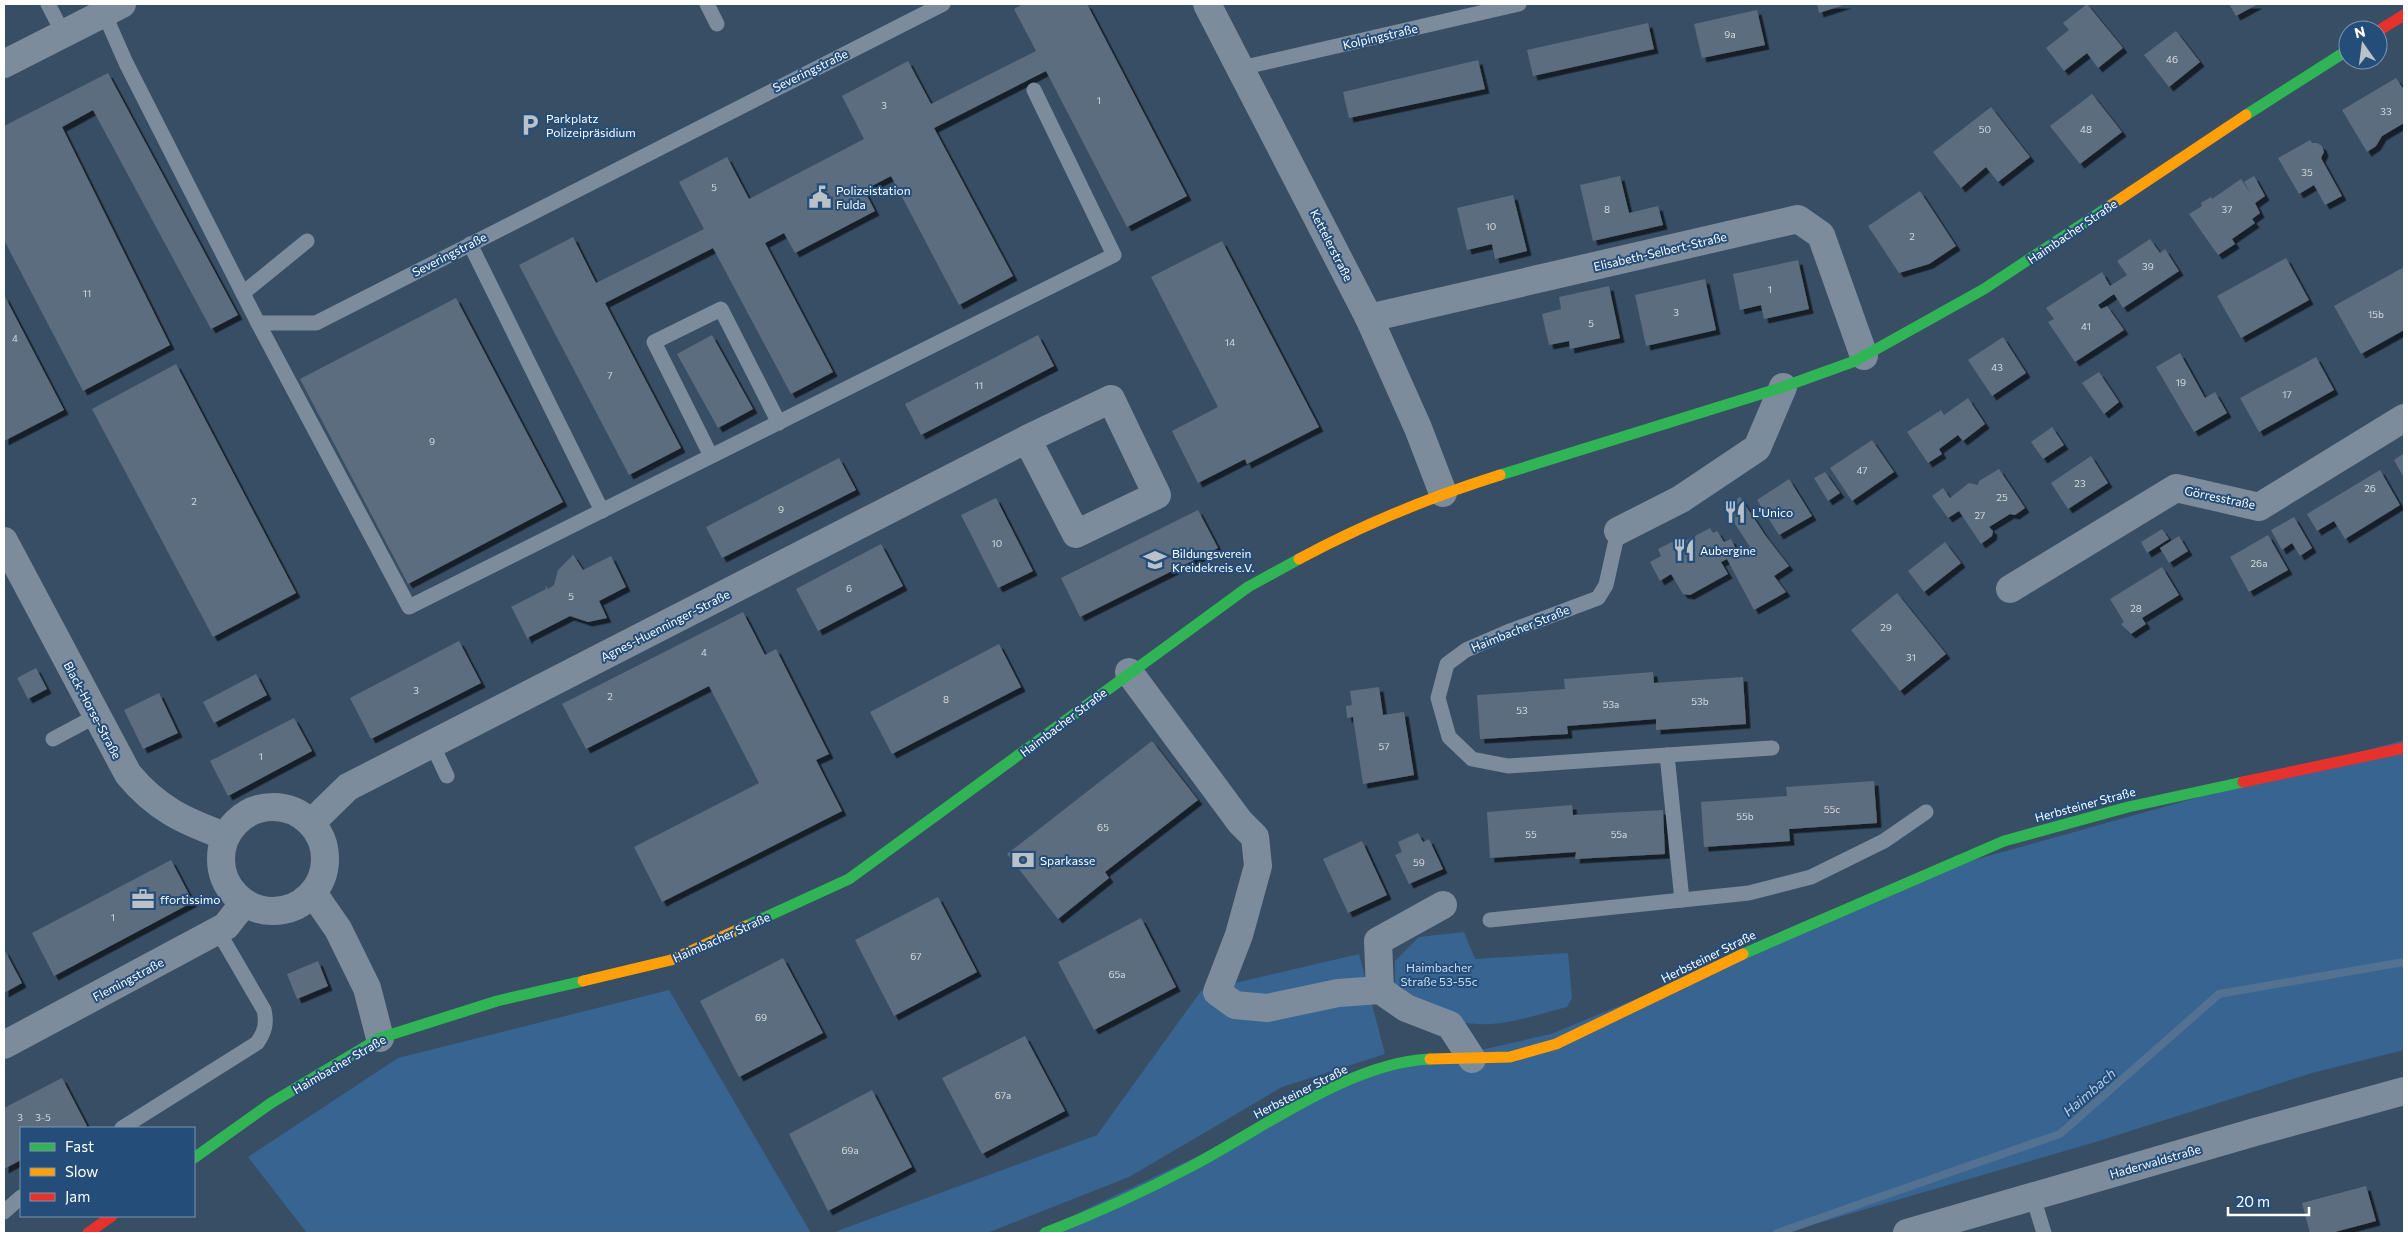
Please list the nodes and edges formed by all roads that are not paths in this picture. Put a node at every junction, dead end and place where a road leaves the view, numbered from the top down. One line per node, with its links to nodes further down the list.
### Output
1 (48, 4): 10 (lane)
2 (707, 4): 8 (lane)
3 (943, 4): 16 (lane, Severingstraße)
4 (1207, 4): 13 (street, Kettelerstraße)
5 (1519, 4): 13 (lane, Kolpingstraße)
6 (113, 8): 10 (street); 17 (lane)
7 (2404, 16): 9 (main road)
8 (717, 24)
9 (2388, 25)
10 (63, 33): 12 (street)
11 (2338, 56): 20 (main road, Haimbacher Straße)
12 (4, 64)
13 (1241, 68): 18 (street, Kettelerstraße)
14 (1034, 90): 23 (lane)
15 (307, 241): 17 (lane)
16 (470, 244): 19 (lane, Severingstraße); 27 (lane)
17 (243, 293): 19 (lane)
18 (1370, 318): 20 (street, Elisabeth-Selbert-Straße); 26 (street, Kettelerstraße)
19 (258, 323): 27 (lane)
20 (1864, 356): 21 (main road, Haimbacher Straße)
21 (1783, 387): 26 (main road, Haimbacher Straße); 28 (street, Haimbacher Straße)
22 (2404, 418): 31 (street, Görresstraße)
23 (779, 423): 25 (lane); 25 (lane)
24 (1027, 440): 24 (street, Agnes-Huenninger-Straße); 35 (street, Agnes-Huenninger-Straße)
25 (711, 456): 27 (lane)
26 (1443, 493): 32 (main road, Haimbacher Straße)
27 (602, 511)
28 (1618, 532): 38 (lane, Haimbacher Straße)
29 (4, 542): 30 (street, Black-Horse-Straße)
30 (12, 578): 33 (street, Black-Horse-Straße)
31 (2010, 589)
32 (1129, 672): 49 (street); 50 (main road, Haimbacher Straße)
33 (96, 716): 34 (lane); 42 (street, Black-Horse-Straße)
34 (53, 739)
35 (432, 744): 39 (lane); 41 (street, Agnes-Huenninger-Straße)
36 (1772, 748): 38 (lane, Haimbacher Straße)
37 (2404, 748): 52 (main road, Herbsteiner Straße)
38 (1667, 755): 44 (lane)
39 (447, 776)
40 (1926, 812): 44 (lane)
41 (311, 823): 42 (street); 43 (street)
42 (225, 836): 45 (street)
43 (313, 892): 45 (street); 50 (street)
44 (1682, 900): 47 (lane)
45 (244, 903): 48 (street, Flemingstraße)
46 (1443, 904): 49 (street)
47 (1490, 920)
48 (218, 931): 51 (street, Flemingstraße); 54 (lane)
49 (1380, 990): 52 (street)
50 (380, 1038): 55 (main road, Haimbacher Straße)
51 (4, 1045)
52 (1472, 1059): 61 (main road, Herbsteiner Straße)
53 (2404, 1091): 56 (street, Haderwaldstraße)
54 (124, 1127)
55 (195, 1157)
56 (2033, 1196): 62 (street, Haderwaldstraße); 63 (lane)
57 (20, 1198): 58 (lane)
58 (4, 1212)
59 (111, 1217): 60 (main road)
60 (88, 1233)
61 (1045, 1233)
62 (1907, 1233)
63 (2044, 1233)

